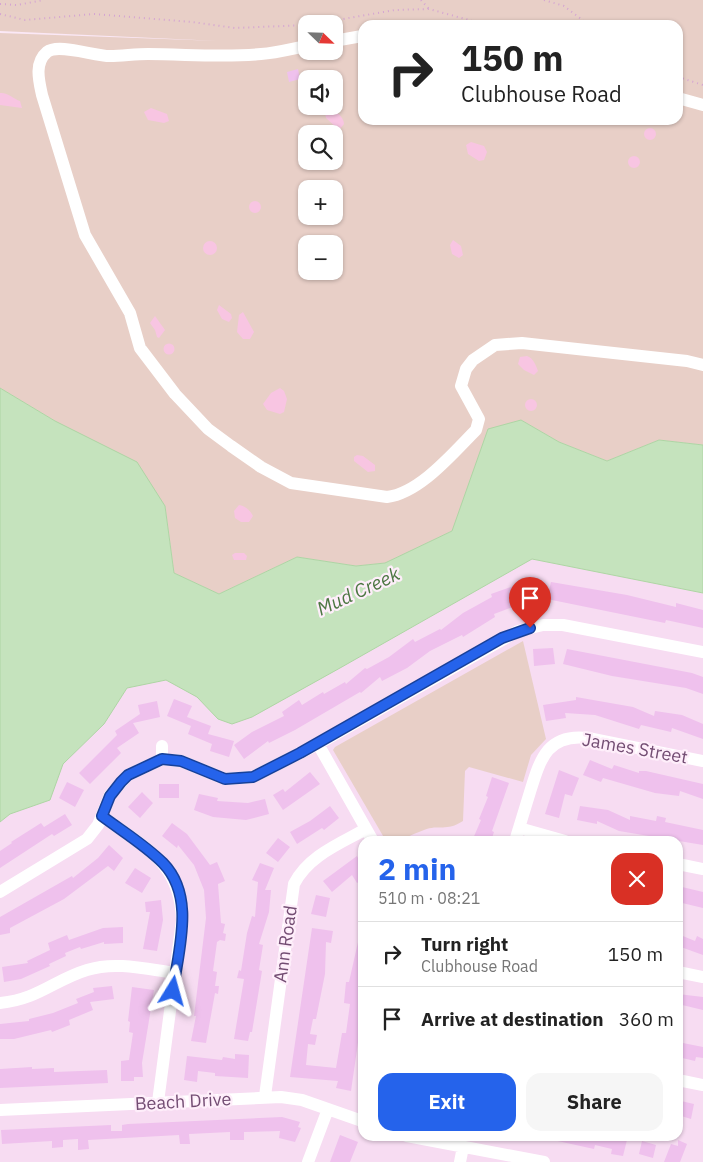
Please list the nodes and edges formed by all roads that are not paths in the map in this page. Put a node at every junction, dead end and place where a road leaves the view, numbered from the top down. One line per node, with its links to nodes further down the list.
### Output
1 (358, 37): 2 (street)
2 (343, 39)
3 (298, 47): 6 (street)
4 (683, 99): 5 (street)
5 (703, 105)
6 (703, 365)
7 (703, 652): 8 (street)
8 (318, 744): 10 (street); 14 (street)
9 (162, 746): 10 (street)
10 (162, 759): 12 (street)
11 (703, 761): 13 (street, James Street)
12 (102, 816): 20 (street); 21 (street)
13 (519, 828): 16 (street, James Street); 17 (street)
14 (366, 829): 15 (street); 27 (street, Ann Road)
15 (370, 836)
16 (517, 836)
17 (547, 836)
18 (683, 865): 19 (street)
19 (703, 869)
20 (0, 892)
21 (175, 973): 24 (street); 28 (street)
22 (683, 973): 23 (street)
23 (703, 977)
24 (0, 1003)
25 (683, 1081): 26 (street)
26 (703, 1085)
27 (265, 1096): 28 (street, Beach Drive); 29 (street, Beach Drive)
28 (158, 1102): 30 (street, Beach Drive)
29 (328, 1109): 31 (street, Beach Drive); 34 (street)
30 (0, 1110)
31 (358, 1119)
32 (446, 1141): 33 (street)
33 (469, 1144): 35 (street); 36 (street)
34 (308, 1162)
35 (460, 1162)
36 (544, 1162)

